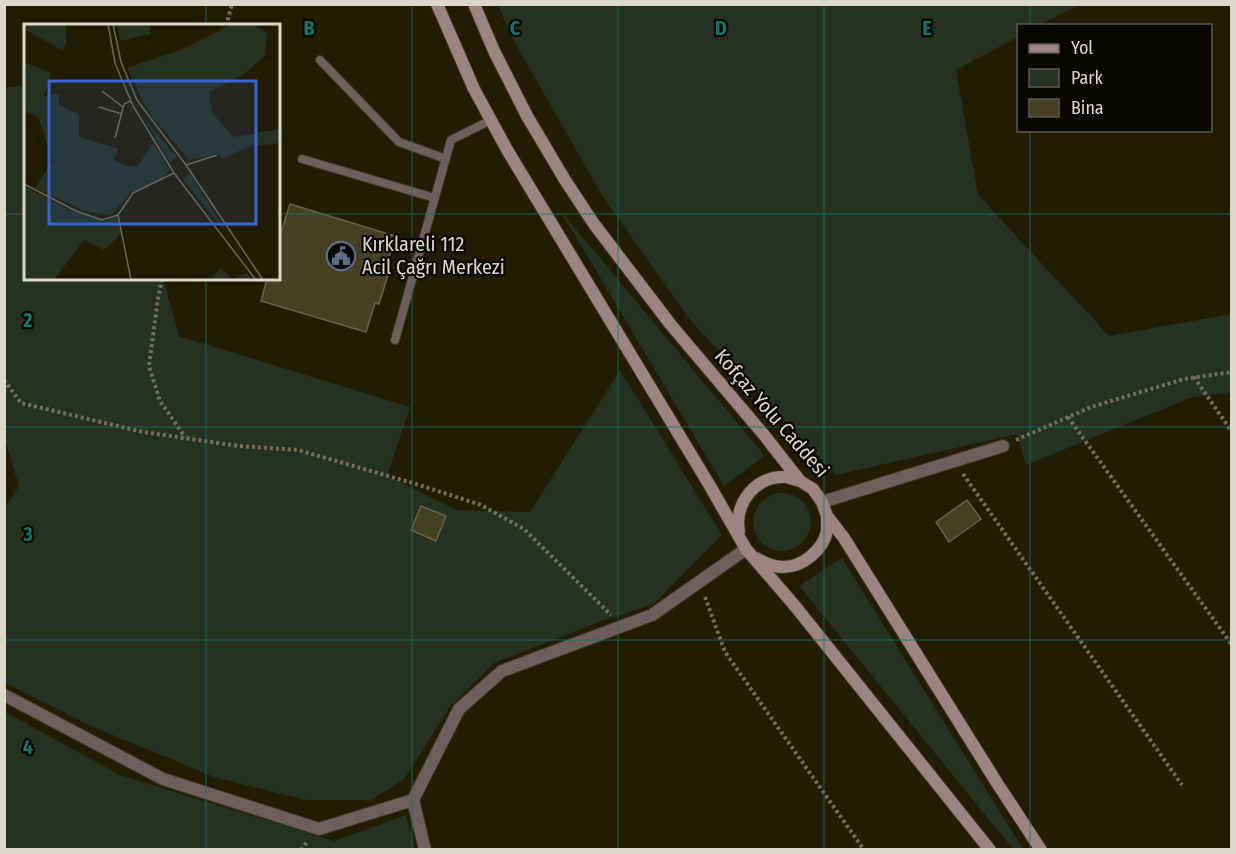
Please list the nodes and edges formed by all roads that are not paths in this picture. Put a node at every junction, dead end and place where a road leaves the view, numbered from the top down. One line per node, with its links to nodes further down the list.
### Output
1 (437, 4): 4 (main road)
2 (474, 4): 10 (main road, Kofçaz Yolu Caddesi)
3 (320, 60): 6 (lane)
4 (491, 120): 6 (lane); 13 (main road)
5 (302, 159): 7 (lane)
6 (446, 159): 7 (lane)
7 (435, 198): 8 (lane)
8 (395, 340)
9 (1003, 446): 11 (street)
10 (800, 481): 11 (main road, Kofçaz Yolu Caddesi); 13 (main road)
11 (822, 502): 12 (main road, Kofçaz Yolu Caddesi)
12 (827, 516): 14 (main road); 19 (main road, Kofçaz Yolu Caddesi)
13 (740, 537): 14 (main road)
14 (746, 549): 16 (street); 18 (main road)
15 (4, 695): 16 (street)
16 (413, 800): 17 (street)
17 (425, 849)
18 (990, 849)
19 (1041, 849)

